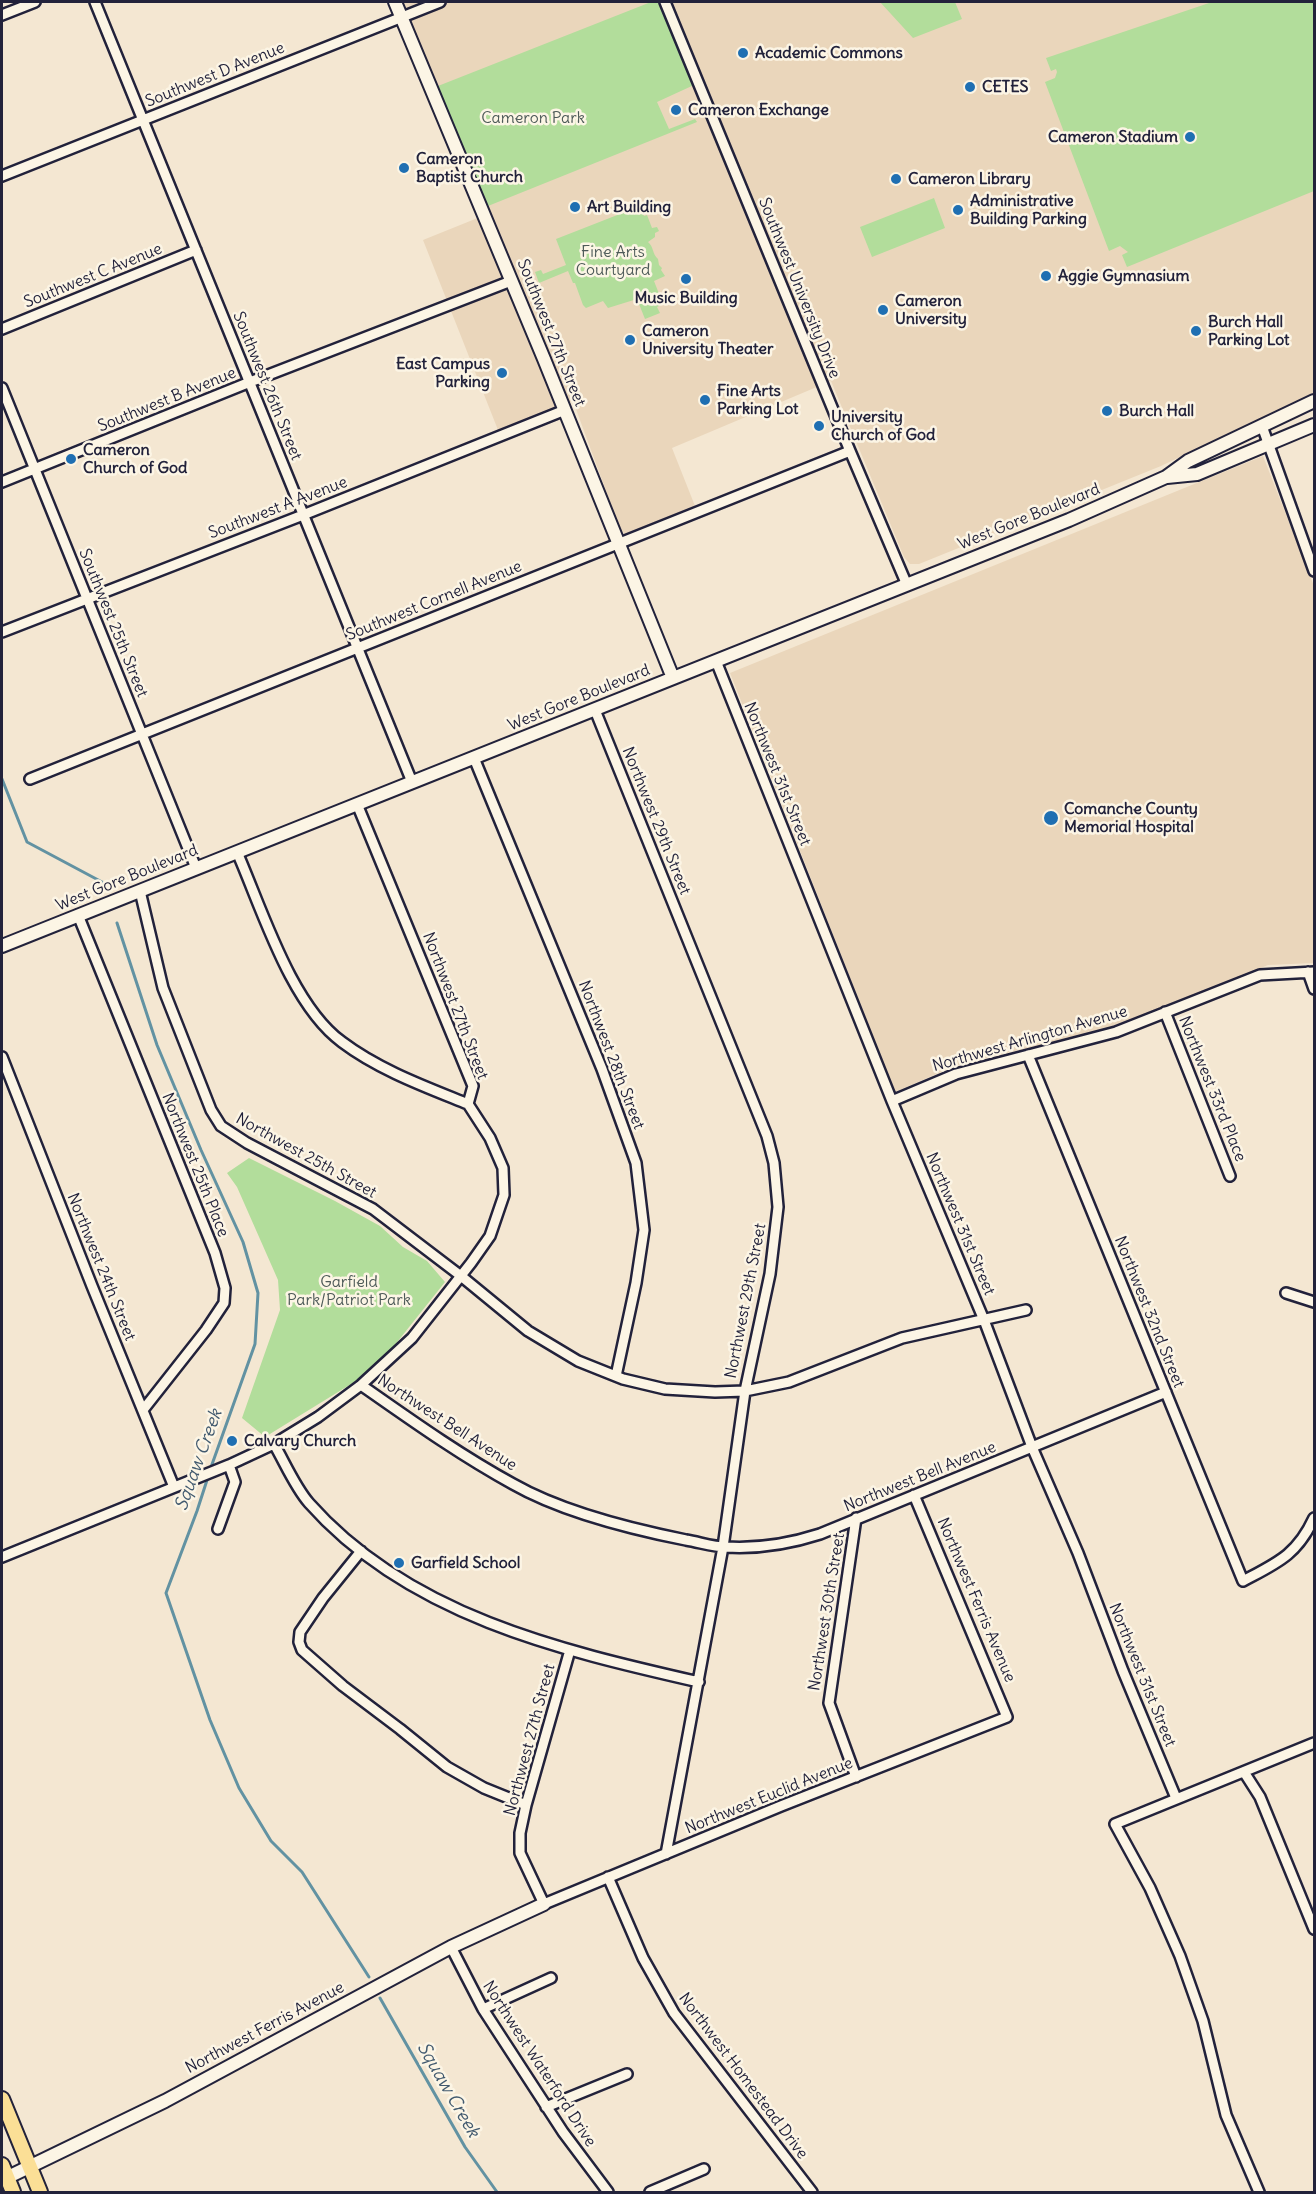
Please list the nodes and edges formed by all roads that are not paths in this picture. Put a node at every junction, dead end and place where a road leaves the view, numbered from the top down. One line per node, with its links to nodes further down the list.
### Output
1 (34, 2): 6 (street)
2 (95, 2): 8 (street, Southwest 26th Street)
3 (395, 2): 7 (main road, Southwest 27th Street)
4 (440, 2): 7 (street, Southwest D Avenue)
5 (665, 2): 20 (street, Southwest University Drive)
6 (2, 15)
7 (402, 17): 8 (street, Southwest D Avenue); 11 (main road, Southwest 27th Street)
8 (143, 119): 9 (street, Southwest D Avenue); 10 (street, Southwest 26th Street)
9 (2, 176)
10 (196, 250): 12 (street, Southwest C Avenue); 13 (street, Southwest 26th Street)
11 (512, 281): 13 (street, Southwest B Avenue); 16 (main road, Southwest 27th Street)
12 (2, 329)
13 (250, 382): 21 (street, Southwest B Avenue); 24 (street, Southwest 26th Street)
14 (2, 388): 21 (street, Southwest 25th Street)
15 (1314, 401): 18 (main road, West Gore Boulevard)
16 (565, 410): 24 (street, Southwest A Avenue); 25 (main road, Southwest 27th Street)
17 (1314, 425): 19 (main road, West Gore Boulevard)
18 (1262, 426): 19 (street); 22 (main road, West Gore Boulevard)
19 (1268, 444): 22 (main road, West Gore Boulevard); 26 (street)
20 (850, 451): 25 (street, Southwest Cornell Avenue); 27 (street, Southwest University Drive)
21 (34, 469): 23 (street, Southwest B Avenue); 28 (street, Southwest 25th Street)
22 (1166, 477): 27 (main road, West Gore Boulevard)
23 (2, 482)
24 (303, 515): 28 (street, Southwest A Avenue); 30 (street, Southwest 26th Street)
25 (618, 543): 30 (street, Southwest Cornell Avenue); 32 (main road, Southwest 27th Street)
26 (1314, 571)
27 (907, 585): 31 (main road, West Gore Boulevard)
28 (87, 598): 29 (street, Southwest A Avenue); 34 (street, Southwest 25th Street)
29 (2, 632)
30 (357, 647): 34 (street, Southwest Cornell Avenue); 37 (street, Southwest 26th Street)
31 (716, 662): 32 (main road, West Gore Boulevard); 49 (street, Northwest 31st Street)
32 (673, 678): 33 (main road, West Gore Boulevard)
33 (595, 710): 35 (main road, West Gore Boulevard); 59 (street, Northwest 29th Street)
34 (142, 734): 36 (street, Southwest Cornell Avenue); 40 (street, Southwest 25th Street)
35 (474, 758): 37 (main road, West Gore Boulevard); 57 (street, Northwest 28th Street)
36 (30, 779)
37 (412, 782): 38 (main road, West Gore Boulevard)
38 (357, 804): 39 (main road, West Gore Boulevard); 50 (street, Northwest 27th Street)
39 (237, 852): 40 (main road, West Gore Boulevard); 50 (street)
40 (196, 868): 41 (main road, West Gore Boulevard)
41 (140, 891): 42 (main road, West Gore Boulevard); 52 (street, Northwest 25th Street)
42 (78, 915): 43 (main road, West Gore Boulevard); 61 (street, Northwest 25th Place)
43 (2, 946)
44 (1311, 972): 45 (street); 46 (street, Northwest Arlington Avenue)
45 (1314, 989)
46 (1165, 1012): 47 (street, Northwest Arlington Avenue); 51 (street, Northwest 33rd Place)
47 (1028, 1055): 49 (street, Northwest Arlington Avenue); 60 (street, Northwest 32nd Street)
48 (2, 1058): 61 (street, Northwest 24th Street)
49 (892, 1101): 56 (street, Northwest 31st Street)
50 (468, 1104): 52 (street, Northwest 27th Street)
51 (1230, 1176)
52 (461, 1276): 57 (street); 58 (street, Northwest 27th Street)
53 (1286, 1293): 54 (street)
54 (1314, 1302)
55 (1026, 1310): 56 (street)
56 (984, 1320): 59 (street); 63 (street, Northwest 31st Street)
57 (616, 1376): 59 (street)
58 (361, 1385): 62 (street, Northwest Bell Avenue); 70 (street, Northwest Bell Avenue)
59 (744, 1391): 70 (street, Northwest 29th Street)
60 (1166, 1392): 63 (street, Northwest Bell Avenue); 68 (street, Northwest 32nd Street)
61 (143, 1410): 65 (street, Northwest 24th Street)
62 (274, 1444): 64 (street, Northwest Bell Avenue); 71 (street)
63 (1032, 1447): 66 (street, Northwest Bell Avenue); 79 (street, Northwest 31st Street)
64 (225, 1466): 65 (street, Northwest Bell Avenue); 69 (street)
65 (174, 1487): 72 (street, Northwest Bell Avenue)
66 (914, 1495): 67 (street, Northwest Bell Avenue); 75 (street, Northwest Ferris Avenue)
67 (856, 1518): 70 (street, Northwest Bell Avenue); 78 (street, Northwest 30th Street)
68 (1314, 1518)
69 (218, 1529)
70 (723, 1547): 74 (street, Northwest 29th Street)
71 (361, 1551): 73 (street); 80 (street)
72 (2, 1557)
73 (570, 1650): 74 (street); 80 (street, Northwest 27th Street)
74 (699, 1682): 81 (street, Northwest 29th Street)
75 (1006, 1717): 78 (street, Northwest Euclid Avenue)
76 (1314, 1743): 77 (street)
77 (1244, 1772): 79 (street); 84 (street)
78 (856, 1777): 81 (street, Northwest Euclid Avenue)
79 (1176, 1798): 100 (street)
80 (526, 1805): 83 (street, Northwest 27th Street)
81 (666, 1854): 82 (street, Northwest Euclid Avenue)
82 (608, 1877): 83 (street, Northwest Euclid Avenue); 99 (street, Northwest Homestead Drive)
83 (544, 1904): 85 (main road, Northwest Ferris Avenue)
84 (1314, 1929)
85 (451, 1947): 87 (street, Northwest Waterford Drive); 92 (main road, Northwest Ferris Avenue)
86 (551, 1978): 87 (street)
87 (483, 2009): 90 (street, Northwest Waterford Drive)
88 (627, 2074): 90 (street)
89 (2, 2098): 92 (main road)
90 (546, 2107): 97 (street, Northwest Waterford Drive)
91 (2, 2165): 94 (main road)
92 (30, 2167): 94 (main road, Northwest Ferris Avenue); 96 (main road)
93 (704, 2169): 98 (street)
94 (4, 2179): 95 (main road)
95 (13, 2193)
96 (40, 2193)
97 (608, 2193)
98 (650, 2193)
99 (812, 2193)
100 (1259, 2193)

